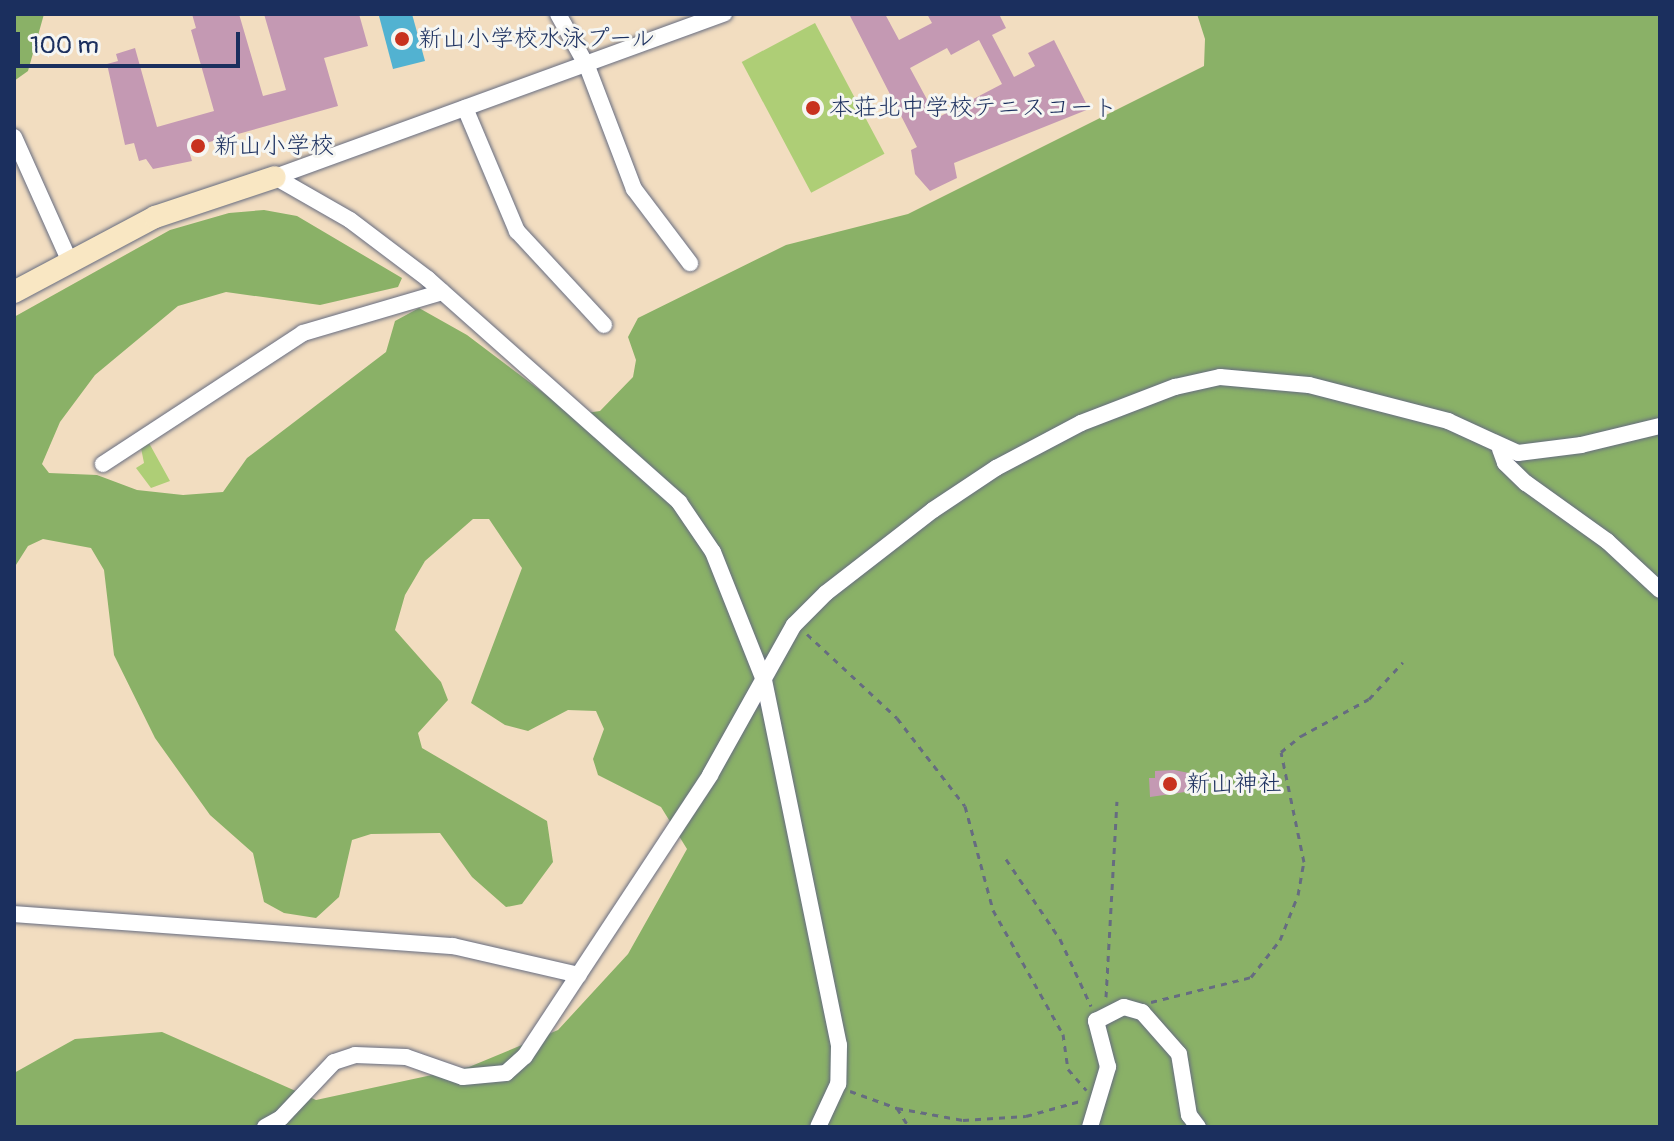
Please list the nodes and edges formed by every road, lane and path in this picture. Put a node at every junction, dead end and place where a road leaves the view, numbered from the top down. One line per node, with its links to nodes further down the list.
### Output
1 (558, 14): 3 (street)
2 (724, 14): 3 (street)
3 (587, 66): 4 (street); 8 (street)
4 (465, 108): 6 (street); 11 (street)
5 (14, 137): 7 (street)
6 (275, 177): 7 (street); 10 (street)
7 (70, 262): 9 (street)
8 (690, 263)
9 (14, 292)
10 (442, 292): 14 (street); 18 (street)
11 (604, 325)
12 (1660, 426): 13 (street)
13 (1500, 449): 15 (street); 16 (street)
14 (103, 464)
15 (1660, 590)
16 (794, 625): 18 (street); 26 (path)
17 (1403, 662): 23 (path)
18 (764, 680): 22 (street); 25 (street)
19 (1117, 801): 24 (path)
20 (1006, 859): 24 (path)
21 (14, 914): 22 (street)
22 (579, 975): 27 (street)
23 (1124, 1007): 24 (street); 31 (street)
24 (1100, 1017): 30 (street)
25 (838, 1084): 26 (path); 28 (street)
26 (897, 1108): 29 (path)
27 (265, 1127)
28 (818, 1127)
29 (909, 1127)
30 (1090, 1127)
31 (1198, 1127)

